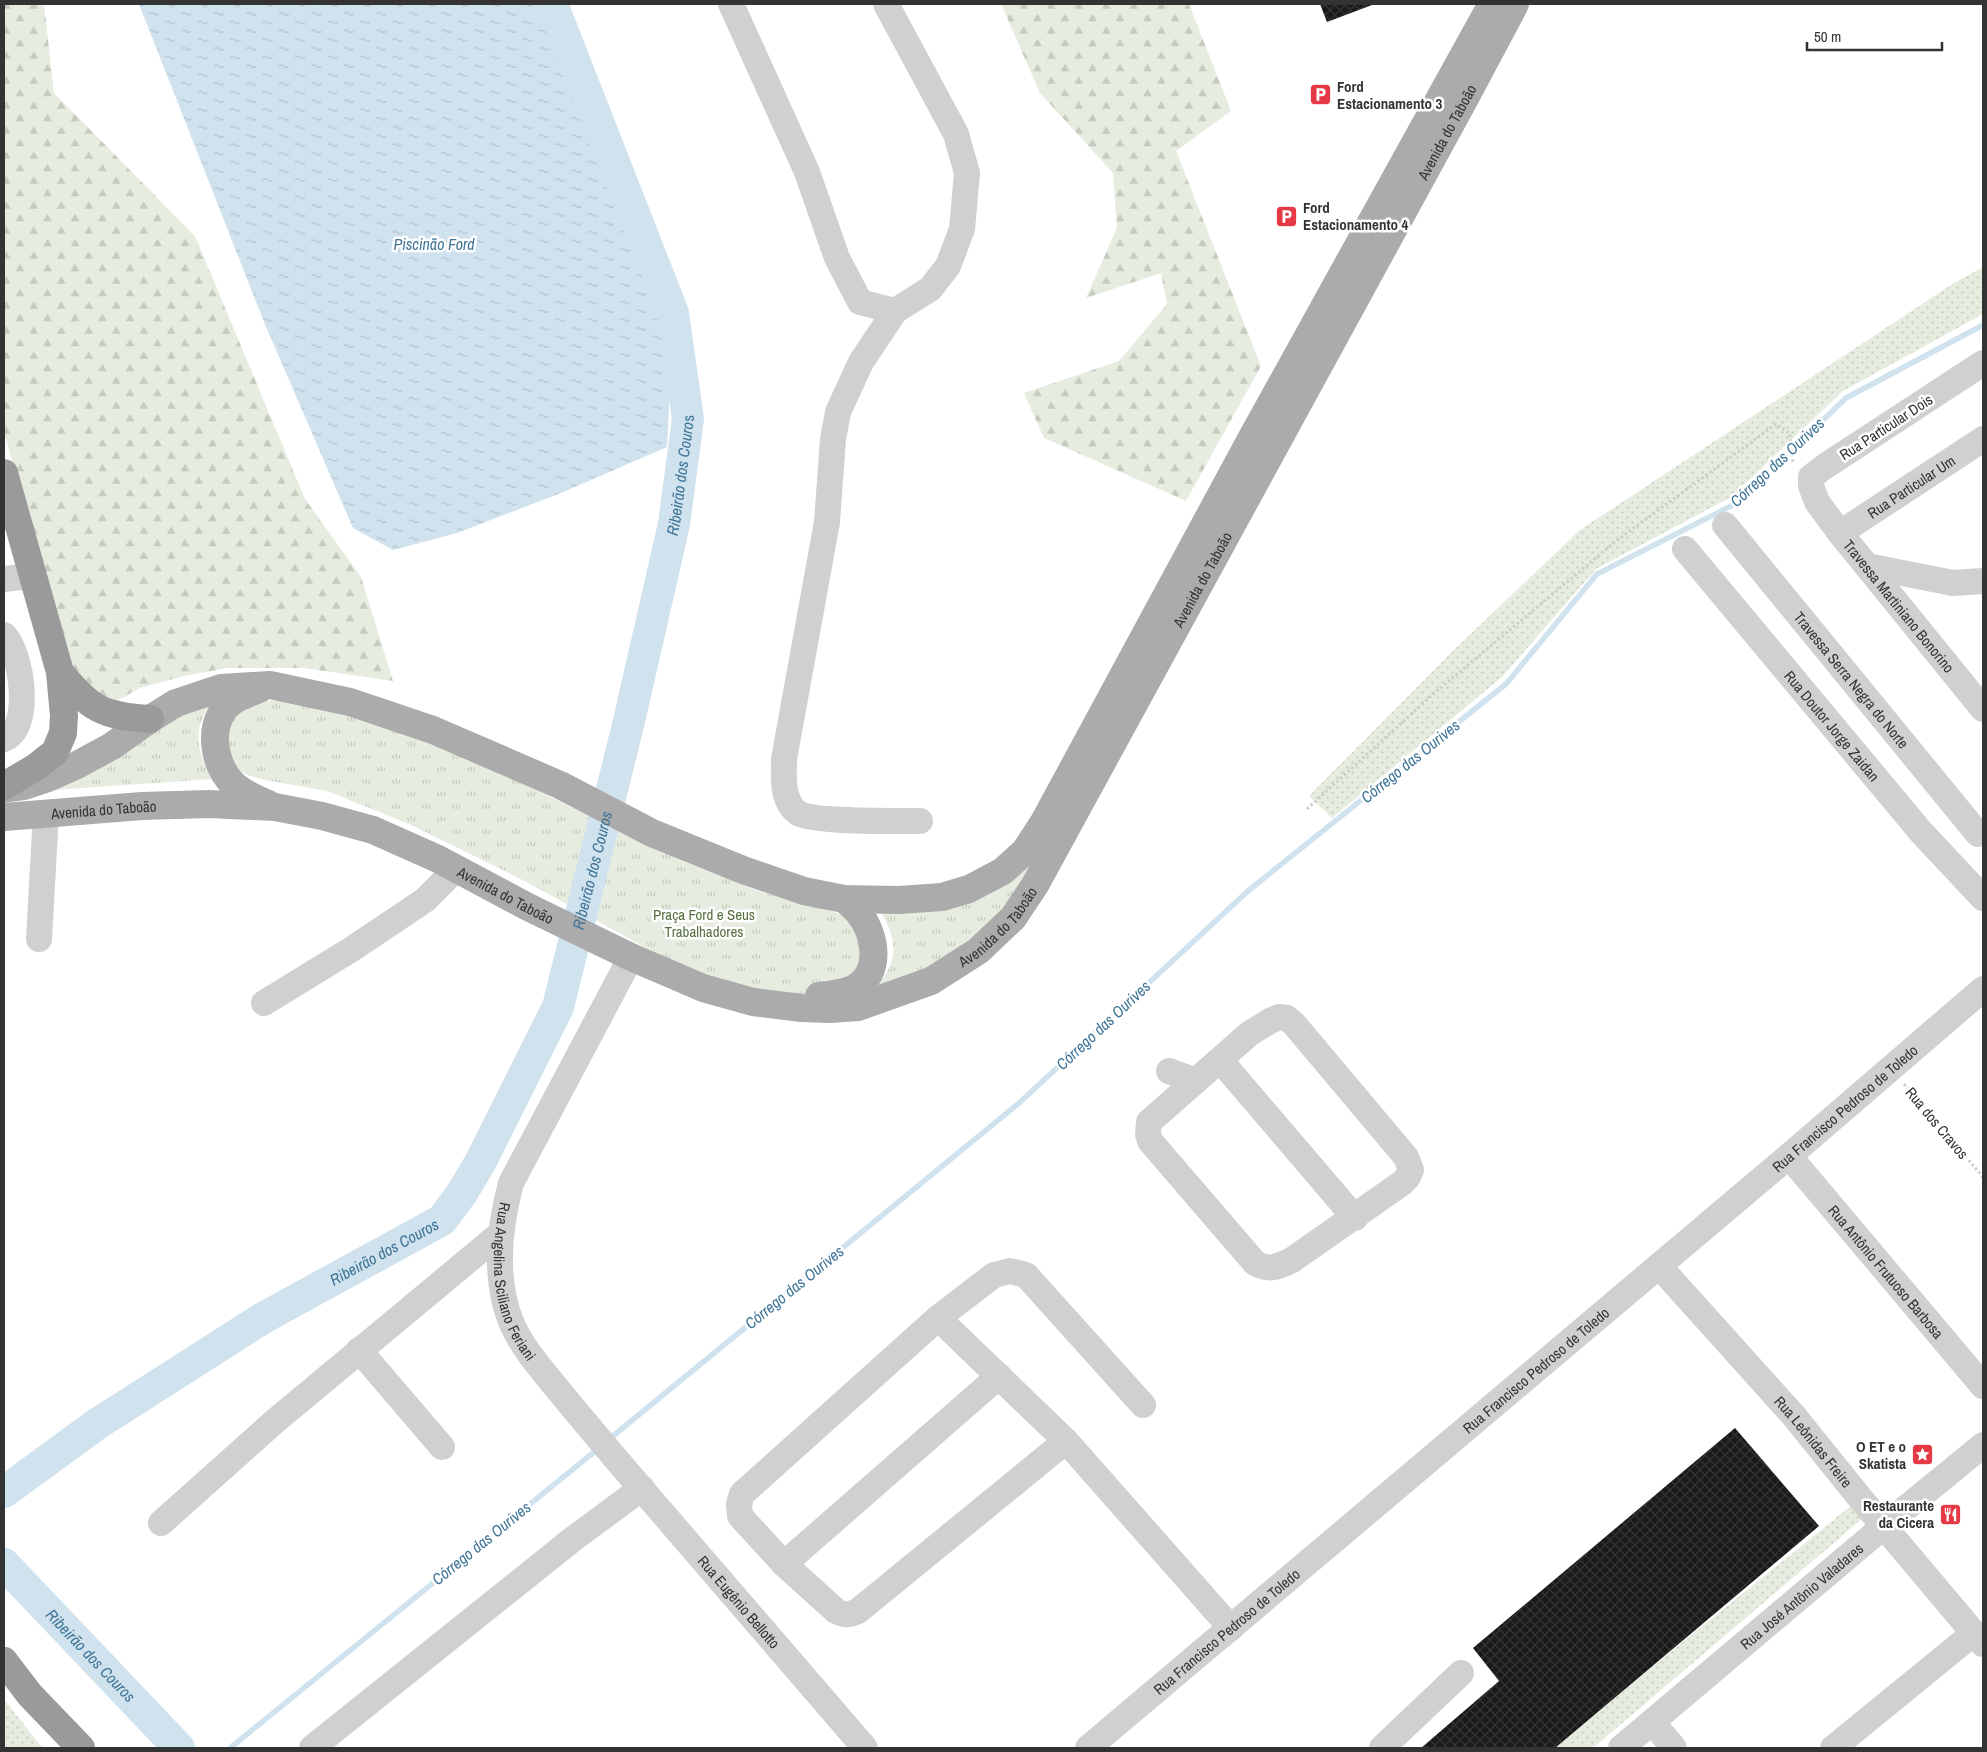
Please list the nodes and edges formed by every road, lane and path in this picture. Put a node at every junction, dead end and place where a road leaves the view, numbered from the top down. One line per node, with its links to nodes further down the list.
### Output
1 (731, 4): 5 (street)
2 (886, 4): 5 (street)
3 (1492, 4): 34 (main road, Avenida do Taboão)
4 (1514, 4): 38 (main road, Avenida do Taboão)
5 (895, 311): 29 (street)
6 (1983, 363): 10 (street, Rua Particular Dois)
7 (1983, 439): 12 (street, Rua Particular Um)
8 (1793, 464): 26 (path)
9 (4, 473): 15 (highway)
10 (1817, 502): 12 (street, Travessa Martiniano Bonorino)
11 (1725, 525): 30 (street, Travessa Serra Negra do Norte)
12 (1840, 533): 14 (street, Travessa Martiniano Bonorino)
13 (1685, 548): 31 (street, Rua Doutor Jorge Zaidan)
14 (1867, 566): 17 (street); 21 (street, Travessa Martiniano Bonorino)
15 (32, 576): 16 (street); 19 (highway)
16 (4, 578)
17 (1983, 581)
18 (4, 634): 23 (street)
19 (60, 672): 22 (highway); 24 (highway)
20 (270, 685): 22 (main road, Avenida do Taboão); 25 (main road); 34 (main road, Avenida do Taboão)
21 (1983, 709)
22 (150, 719): 24 (main road, Avenida do Taboão)
23 (4, 738)
24 (4, 787)
25 (275, 807): 27 (main road, Avenida do Taboão); 32 (main road, Avenida do Taboão)
26 (1307, 809)
27 (46, 813): 28 (main road, Avenida do Taboão); 35 (street)
28 (4, 817)
29 (920, 821)
30 (1980, 831): 31 (street)
31 (1952, 865): 33 (street, Rua Doutor Jorge Zaidan)
32 (456, 869): 36 (main road, Avenida do Taboão); 39 (street)
33 (1983, 898)
34 (844, 899): 38 (main road)
35 (39, 939)
36 (623, 953): 38 (main road, Avenida do Taboão); 47 (street, Rua Angelina Sciliano Feriani)
37 (1983, 989): 41 (street, Rua Francisco Pedroso de Toledo)
38 (872, 990)
39 (264, 1004)
40 (1220, 1060): 43 (street); 46 (street); 46 (street)
41 (1890, 1068): 44 (street, Rua Francisco Pedroso de Toledo); 45 (path, Rua dos Cravos)
42 (1169, 1071): 43 (street)
43 (1196, 1080): 46 (street)
44 (1789, 1156): 48 (street, Rua Francisco Pedroso de Toledo); 52 (street, Rua Antônio Frutuoso Barbosa)
45 (1983, 1177)
46 (1354, 1218)
47 (501, 1233): 50 (street); 57 (street, Rua Angelina Sciliano Feriani)
48 (1660, 1266): 60 (street, Rua Leônidas Freire); 62 (street, Rua Francisco Pedroso de Toledo)
49 (938, 1318): 51 (street); 53 (street); 61 (street)
50 (359, 1350): 56 (street); 59 (street)
51 (999, 1376): 54 (street); 61 (street)
52 (1983, 1386)
53 (1143, 1405)
54 (1066, 1441): 61 (street); 62 (street)
55 (1983, 1445): 60 (street, Rua José Antônio Valadares)
56 (442, 1447)
57 (613, 1454): 58 (street, Rua Eugênio Bellotto)
58 (642, 1488): 67 (street); 69 (street, Rua Eugênio Bellotto)
59 (162, 1523)
60 (1884, 1526): 63 (street, Rua Leônidas Freire); 66 (street, Rua José Antônio Valadares)
61 (784, 1564)
62 (1231, 1628): 70 (street, Rua Francisco Pedroso de Toledo)
63 (1979, 1638): 74 (street)
64 (4, 1662): 68 (highway)
65 (1462, 1672): 71 (street)
66 (1652, 1722): 72 (street, Rua José Antônio Valadares); 73 (street)
67 (323, 1745)
68 (81, 1748)
69 (865, 1748)
70 (1088, 1748)
71 (1382, 1748)
72 (1621, 1748)
73 (1674, 1748)
74 (1833, 1748)

